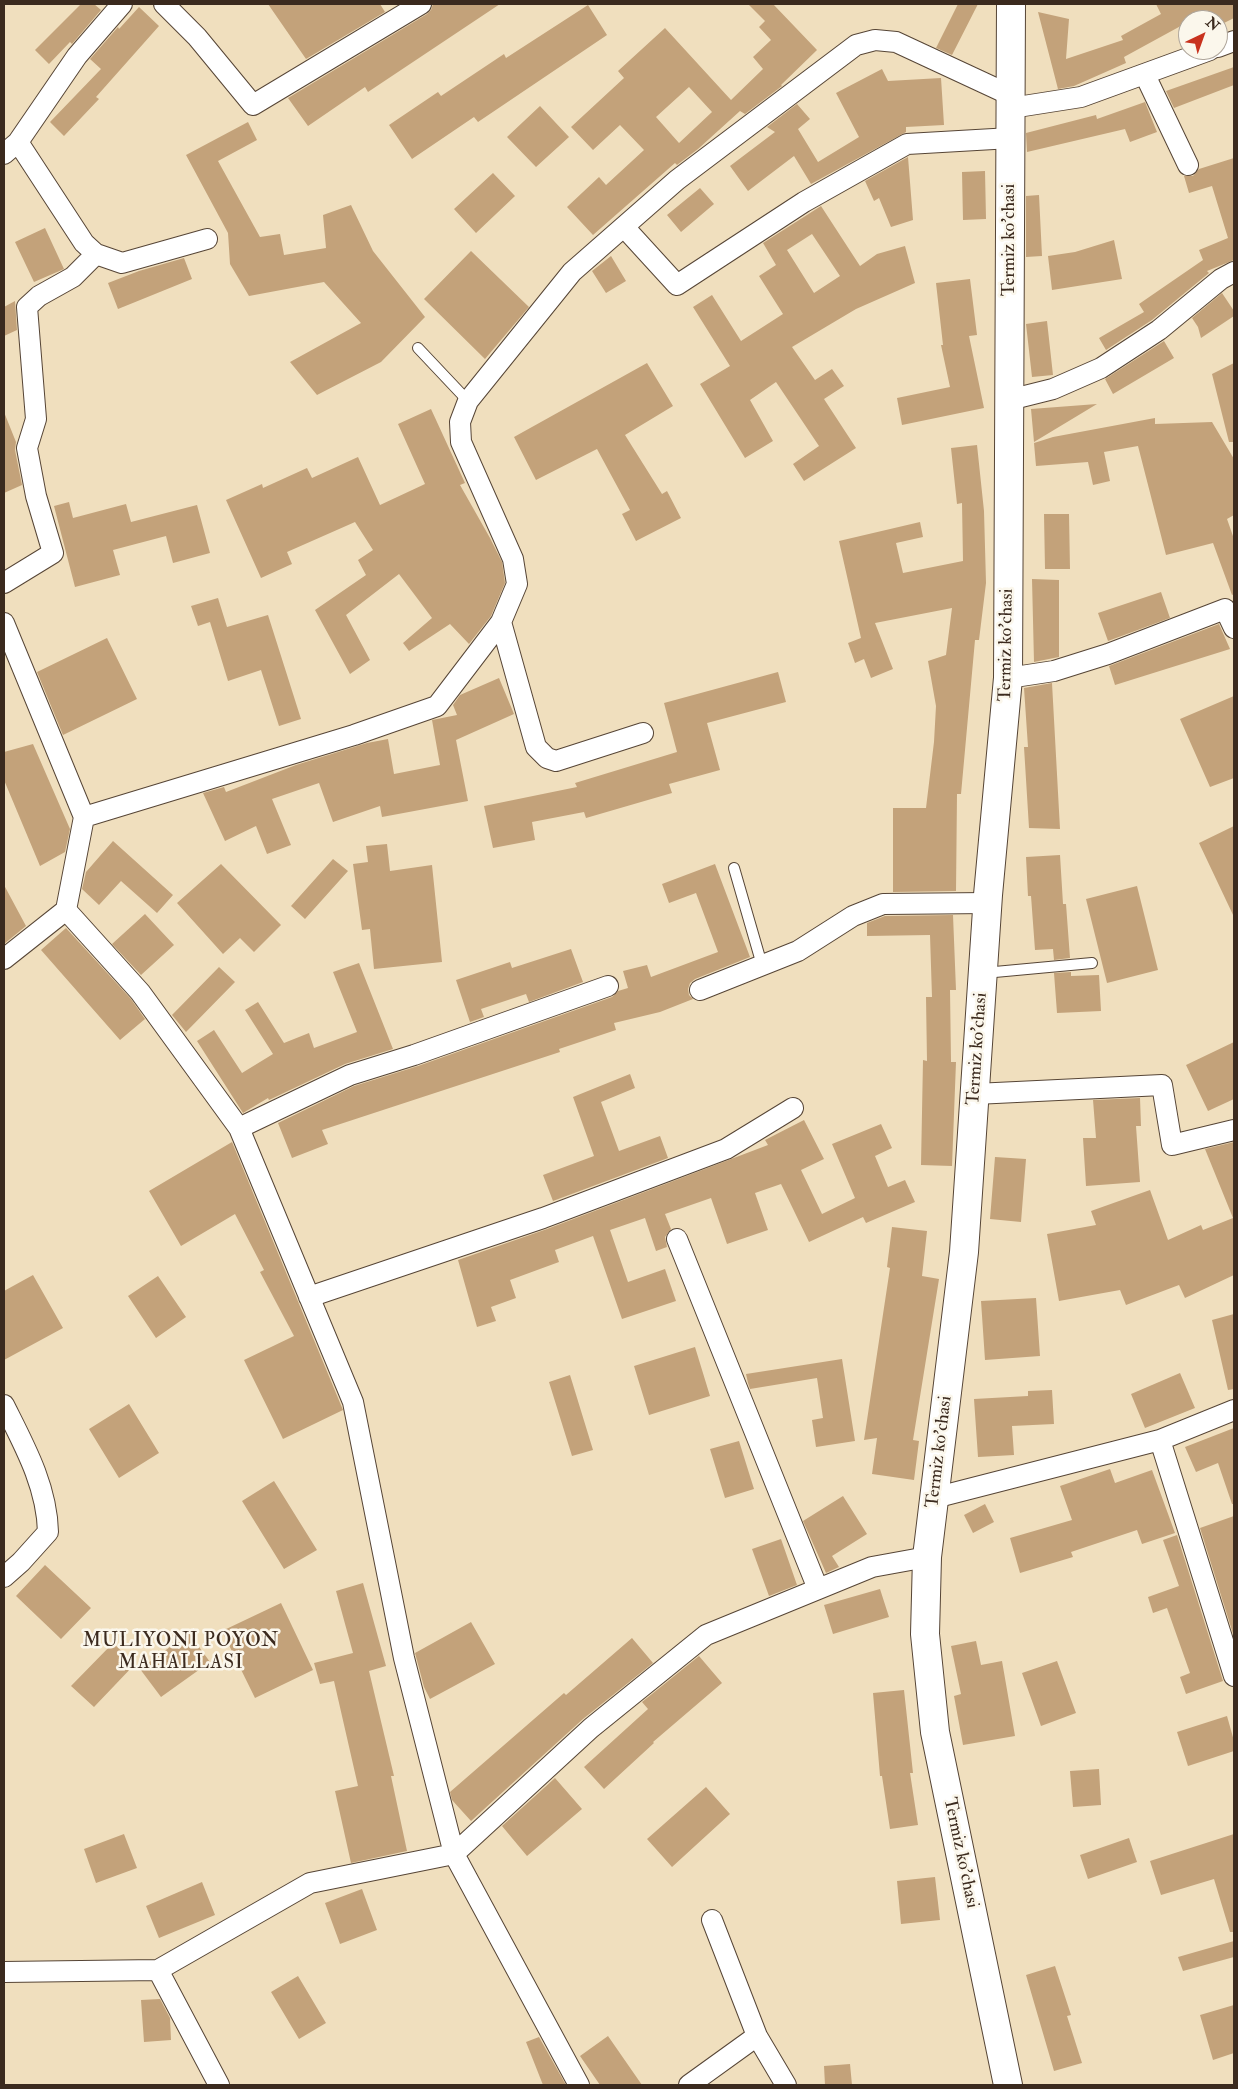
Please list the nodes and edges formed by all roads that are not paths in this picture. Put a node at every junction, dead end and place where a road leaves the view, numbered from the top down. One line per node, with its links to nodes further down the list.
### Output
1 (122, 4): 9 (street)
2 (164, 4): 3 (street)
3 (421, 4)
4 (1011, 4): 7 (main road, Termiz ko'chasi)
5 (1184, 60): 6 (street)
6 (1145, 75): 7 (street); 10 (street)
7 (1011, 102): 8 (main road, Termiz ko'chasi); 11 (street)
8 (1011, 138): 11 (street); 16 (main road, Termiz ko'chasi)
9 (11, 148): 13 (street)
10 (1188, 165)
11 (624, 227): 17 (street)
12 (208, 239): 13 (street)
13 (96, 254): 18 (street)
14 (1234, 272): 16 (street)
15 (418, 348): 17 (lane)
16 (1009, 400): 23 (main road, Termiz ko'chasi)
17 (468, 401): 20 (street)
18 (4, 583)
19 (1230, 607): 22 (street); 23 (street)
20 (501, 622): 24 (street); 25 (street)
21 (4, 623): 25 (street)
22 (1234, 628)
23 (1008, 678): 27 (main road, Termiz ko'chasi)
24 (643, 733)
25 (84, 817): 28 (street)
26 (734, 868): 31 (lane)
27 (988, 903): 31 (street); 32 (main road, Termiz ko'chasi)
28 (66, 910): 29 (street); 37 (street)
29 (4, 959)
30 (1092, 963): 32 (lane)
31 (762, 965): 34 (street)
32 (983, 973): 35 (main road, Termiz ko'chasi)
33 (608, 986): 37 (street)
34 (700, 990)
35 (975, 1094): 38 (street); 44 (main road, Termiz ko'chasi)
36 (793, 1108): 40 (street)
37 (239, 1128): 40 (street)
38 (1234, 1130)
39 (677, 1239): 47 (street)
40 (309, 1297): 49 (street)
41 (4, 1405): 46 (street)
42 (1234, 1410): 43 (street)
43 (1160, 1440): 44 (street); 48 (street)
44 (934, 1498): 45 (main road, Termiz ko'chasi)
45 (927, 1557): 47 (street); 58 (main road, Termiz ko'chasi)
46 (4, 1577)
47 (818, 1589): 49 (street)
48 (1234, 1676)
49 (454, 1854): 51 (street); 55 (street)
50 (712, 1920): 53 (street)
51 (158, 1970): 52 (street); 54 (street)
52 (4, 1972)
53 (757, 2036): 56 (street); 57 (street)
54 (219, 2085)
55 (579, 2085)
56 (690, 2085)
57 (786, 2085)
58 (1008, 2085)

